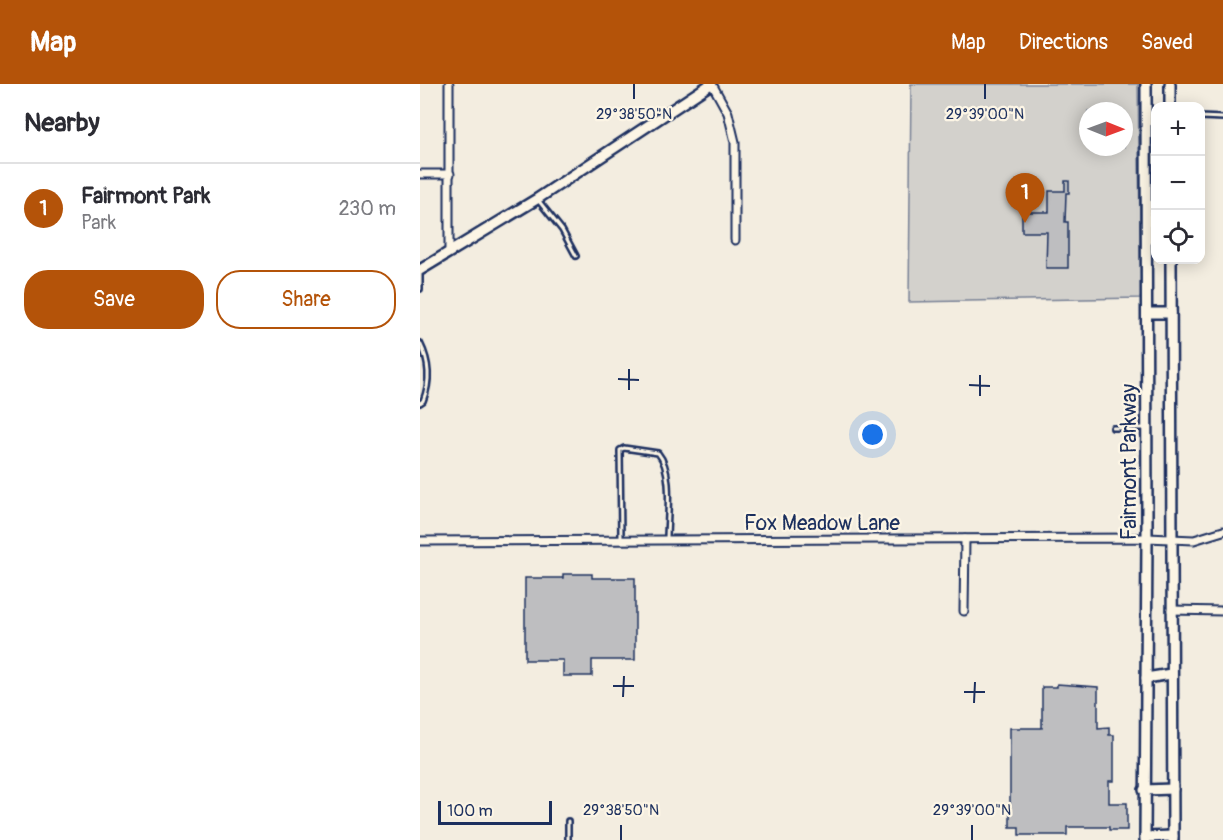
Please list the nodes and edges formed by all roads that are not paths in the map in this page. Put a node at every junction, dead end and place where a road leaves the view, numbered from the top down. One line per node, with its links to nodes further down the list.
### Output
1 (449, 84): 9 (street)
2 (711, 84): 11 (main road); 12 (street)
3 (1146, 84): 10 (main road, Fairmont Parkway)
4 (1170, 84): 5 (main road)
5 (1170, 102)
6 (1205, 117): 7 (lane)
7 (1222, 117)
8 (420, 174): 9 (street)
9 (450, 174): 13 (street)
10 (1151, 178): 18 (main road, Fairmont Parkway)
11 (537, 199): 13 (main road); 14 (lane)
12 (735, 240)
13 (449, 251): 16 (main road)
14 (576, 256)
15 (1170, 264): 19 (main road, Fairmont Parkway)
16 (420, 270): 17 (lane)
17 (420, 289)
18 (1147, 313): 19 (main road); 23 (main road, Fairmont Parkway)
19 (1171, 313): 30 (main road, Fairmont Parkway)
20 (420, 343): 21 (lane)
21 (420, 403)
22 (1113, 428): 23 (lane)
23 (1147, 428): 25 (main road, Fairmont Parkway)
24 (1223, 531): 30 (street, Fox Meadow Lane)
25 (1147, 538): 26 (street, Fox Meadow Lane); 30 (street, Fox Meadow Lane); 35 (main road, Fairmont Parkway)
26 (965, 539): 28 (street, Fox Meadow Lane); 32 (street)
27 (621, 540): 28 (street, Fox Meadow Lane); 28 (lane); 29 (street, Fox Meadow Lane)
28 (667, 540)
29 (420, 541)
30 (1171, 541): 31 (main road, Fairmont Parkway)
31 (1172, 610): 33 (street); 34 (main road, Fairmont Parkway)
32 (964, 611)
33 (1223, 611)
34 (1171, 674): 35 (main road); 36 (main road, Fairmont Parkway)
35 (1146, 678): 37 (main road, Fairmont Parkway)
36 (1173, 789): 37 (main road); 40 (main road, Fairmont Parkway)
37 (1144, 790): 39 (main road, Fairmont Parkway)
38 (568, 821): 41 (lane)
39 (1144, 838): 40 (main road)
40 (1173, 838)
41 (568, 840)

